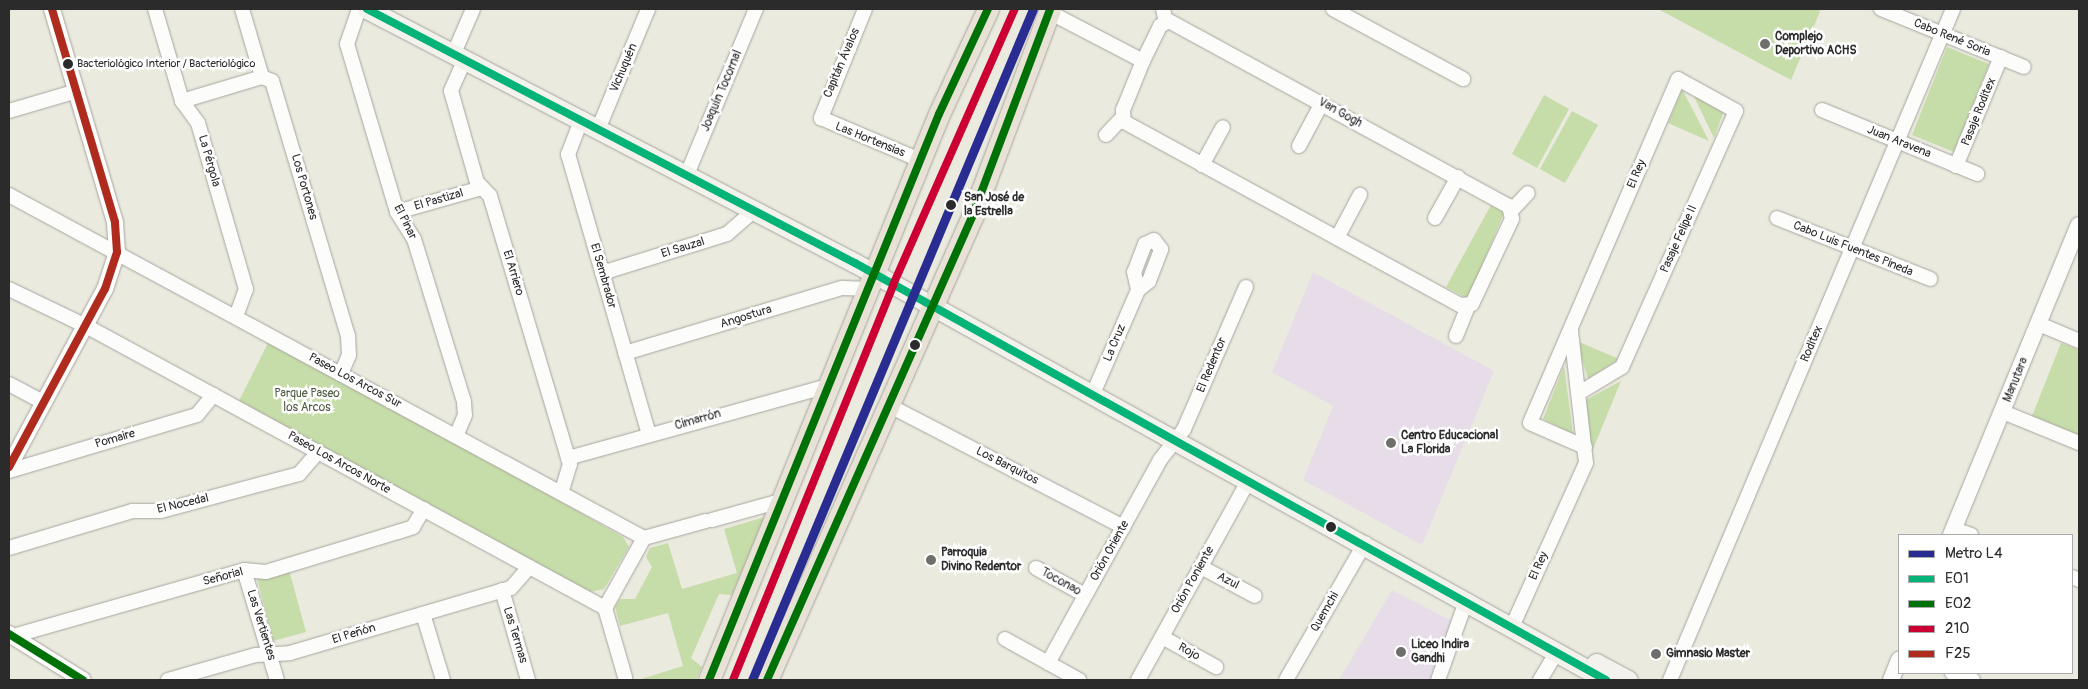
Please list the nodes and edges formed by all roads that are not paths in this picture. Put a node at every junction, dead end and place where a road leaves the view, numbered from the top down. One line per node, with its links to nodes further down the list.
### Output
1 (52, 9): 23 (street)
2 (155, 9): 24 (street, La Pérgola)
3 (242, 9): 21 (street, Los Portones)
4 (359, 9): 49 (street, El Pinar)
5 (367, 9): 17 (main road)
6 (473, 9): 17 (street, El Arriero)
7 (648, 9): 32 (street, Vichuquén)
8 (756, 9): 40 (street, Joaquín Tocornal)
9 (865, 9): 30 (street, Capitán Ávalos)
10 (988, 9): 37 (main road)
11 (1333, 9): 22 (street)
12 (1881, 9): 16 (street, Cabo René Soria)
13 (1953, 9): 16 (street, Roditex)
14 (1050, 10): 19 (street); 63 (main road)
15 (1165, 15): 19 (street, Van Gogh); 25 (street, Van Gogh)
16 (1943, 34): 18 (street, Cabo René Soria); 35 (street, Roditex)
17 (460, 56): 29 (main road); 43 (street, El Arriero)
18 (2001, 57): 20 (street, Cabo René Soria); 39 (street, Pasaje Roditex)
19 (1143, 61): 31 (street, Van Gogh)
20 (2024, 67)
21 (262, 77): 24 (street); 71 (street, Los Portones)
22 (1463, 79)
23 (77, 91): 27 (street); 55 (street)
24 (182, 101): 64 (street, La Pérgola)
25 (1322, 102): 36 (street); 42 (street, Van Gogh)
26 (1822, 110): 35 (street, Juan Aravena)
27 (9, 111)
28 (1736, 111): 67 (street, El Rey); 74 (street, Pasaje Felipe II)
29 (582, 118): 32 (main road); 56 (street, El Sembrador)
30 (821, 118): 37 (street, Las Hortensias)
31 (1122, 118): 34 (street, Van Gogh); 38 (street)
32 (599, 127): 40 (main road)
33 (1223, 127): 38 (street)
34 (1106, 135)
35 (1897, 141): 39 (street, Juan Aravena); 54 (street, Roditex)
36 (1298, 146)
37 (920, 160): 58 (main road)
38 (1202, 165): 53 (street)
39 (1956, 166): 41 (street, Juan Aravena)
40 (688, 172): 47 (main road)
41 (1977, 174)
42 (1458, 177): 48 (street, Van Gogh); 50 (street)
43 (481, 188): 49 (street, El Pastizal); 86 (street, El Arriero)
44 (1528, 193): 48 (street)
45 (9, 195): 55 (street, Paseo Los Arcos Sur)
46 (1360, 195): 53 (street)
47 (756, 209): 56 (street, El Sauzal); 58 (main road)
48 (1512, 210): 62 (street)
49 (397, 212): 81 (street, El Pinar)
50 (1435, 218)
51 (1777, 218): 54 (street, Cabo Luis Fuentes Pineda)
52 (2079, 225): 65 (street, Manutara)
53 (1337, 238): 62 (street)
54 (1852, 248): 57 (street, Cabo Luis Fuentes Pineda); 133 (street, Roditex)
55 (118, 252): 64 (street, Paseo Los Arcos Sur); 66 (street)
56 (602, 273): 70 (street, El Sembrador)
57 (1930, 279)
58 (870, 281): 63 (main road); 70 (street, Angostura); 73 (main road)
59 (1246, 287): 82 (street, El Redentor)
60 (9, 289): 66 (street, Paseo Los Arcos Norte)
61 (1138, 290): 76 (street, La Cruz)
62 (1468, 306): 68 (street)
63 (932, 309): 76 (main road); 78 (main road)
64 (236, 317): 71 (street, Paseo Los Arcos Sur)
65 (2039, 324): 69 (street); 79 (street, Manutara)
66 (86, 326): 75 (street, Paseo Los Arcos Norte); 77 (street)
67 (1571, 330): 74 (street, El Rey); 84 (street, El Rey)
68 (1456, 336)
69 (2079, 341)
70 (626, 353): 80 (street, El Sembrador)
71 (341, 374): 81 (street, Paseo Los Arcos Sur)
72 (9, 384): 77 (street)
73 (828, 386): 80 (street, Cimarrón); 91 (main road)
74 (1579, 393): 84 (street, El Rey)
75 (213, 395): 85 (street, Paseo Los Arcos Norte); 88 (street, Pomaire)
76 (1092, 396): 82 (main road)
77 (44, 403): 87 (street)
78 (890, 406): 93 (street, Los Barquitos); 125 (main road)
79 (2003, 412): 83 (street); 94 (street, Manutara)
80 (649, 434): 86 (street, Cimarrón)
81 (456, 436): 90 (street, Paseo Los Arcos Sur)
82 (1175, 441): 89 (main road); 93 (street, Orión Oriente)
83 (2079, 443)
84 (1585, 447): 108 (street, El Rey)
85 (318, 452): 92 (street, Paseo Los Arcos Norte); 97 (street, El Nocedal)
86 (568, 458): 90 (street, El Arriero)
87 (9, 467)
88 (9, 471)
89 (1249, 480): 96 (main road); 99 (street, Orión Poniente)
90 (561, 493): 95 (street, Paseo Los Arcos Sur)
91 (784, 500): 95 (street); 124 (main road)
92 (424, 510): 98 (street, Paseo Los Arcos Norte); 101 (street, Señorial)
93 (1123, 527): 103 (street, Orión Oriente)
94 (1953, 532)
95 (644, 538): 106 (street)
96 (1365, 544): 105 (main road); 108 (main road); 128 (street, Quemchi)
97 (9, 548)
98 (529, 567): 102 (street, El Peñón); 106 (street, Paseo Los Arcos Norte)
99 (1201, 567): 104 (street, Azul); 110 (street, Orión Poniente)
100 (1036, 568): 103 (street, Toconao)
101 (244, 570): 109 (street, Señorial); 113 (street, Las Vertientes)
102 (502, 590): 107 (street, El Peñón); 123 (street, Las Termas)
103 (1085, 595): 115 (street, Orión Oriente)
104 (1256, 596)
105 (1465, 604): 108 (main road); 129 (street)
106 (605, 608): 118 (street)
107 (423, 614): 113 (street, El Peñón); 122 (street)
108 (1513, 624): 112 (main road); 132 (main road)
109 (11, 635): 119 (street)
110 (1162, 637): 116 (street, Rojo); 127 (street, Orión Poniente)
111 (1005, 640): 115 (street)
112 (1556, 653): 130 (street); 131 (main road)
113 (270, 654): 120 (street, El Peñón); 121 (street, Las Vertientes)
114 (1898, 662): 134 (street)
115 (1048, 663): 126 (street)
116 (1216, 668)
117 (1955, 674): 135 (street)
118 (625, 677)
119 (82, 680)
120 (168, 680)
121 (277, 680)
122 (444, 680)
123 (528, 680)
124 (709, 680)
125 (767, 680)
126 (1079, 680)
127 (1138, 680)
128 (1286, 680)
129 (1438, 680)
130 (1540, 680)
131 (1606, 680)
132 (1628, 680)
133 (1670, 680)
134 (1891, 680)
135 (1973, 680)

